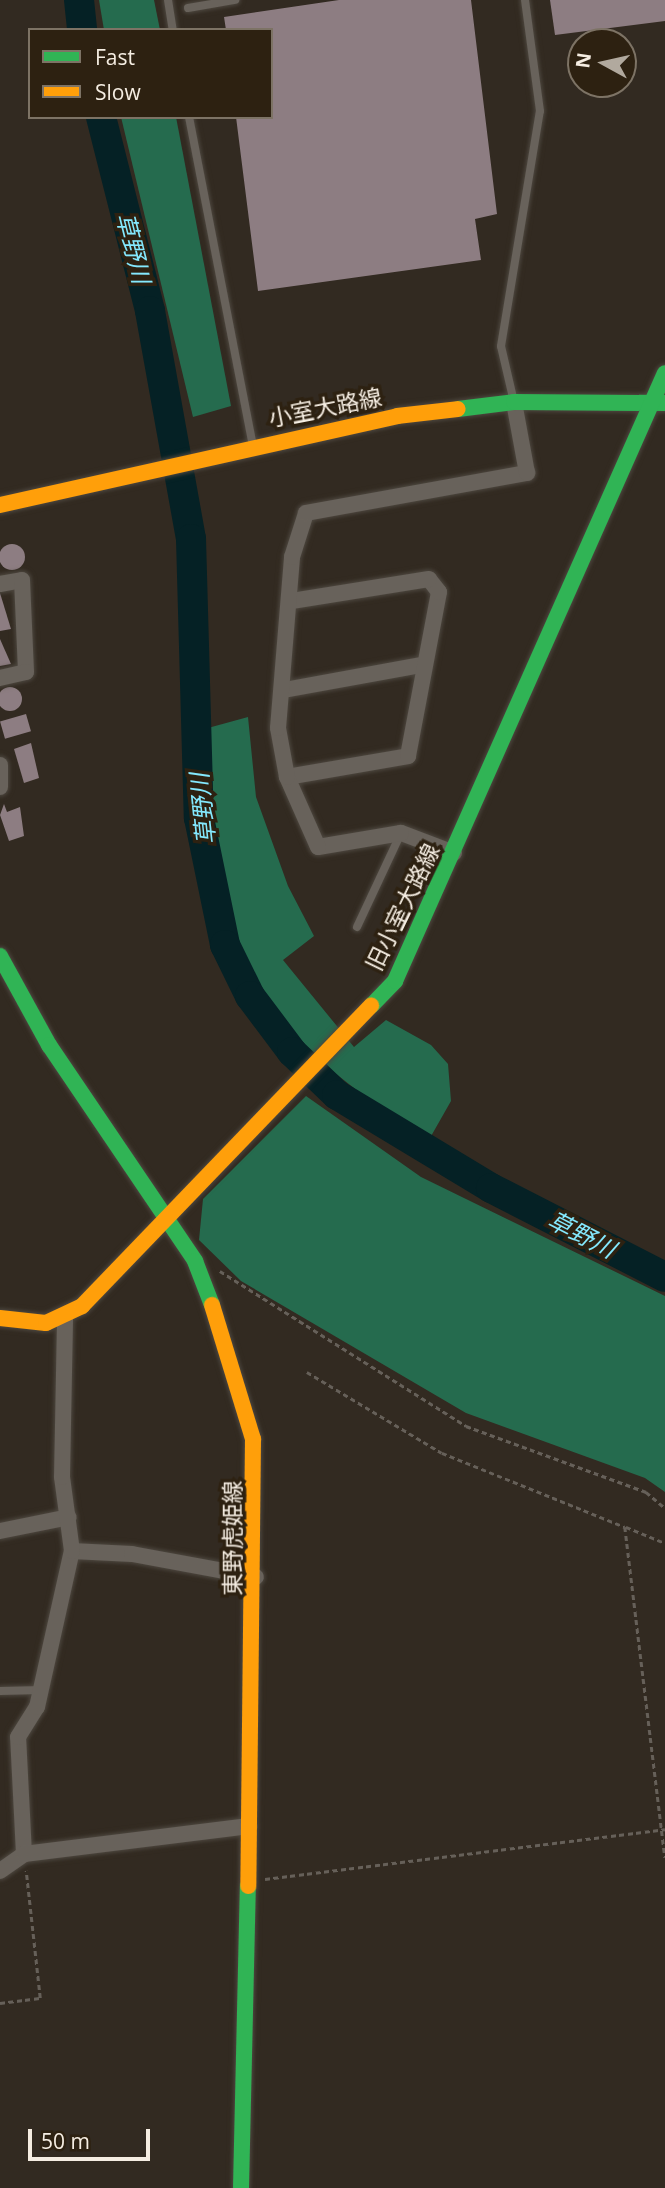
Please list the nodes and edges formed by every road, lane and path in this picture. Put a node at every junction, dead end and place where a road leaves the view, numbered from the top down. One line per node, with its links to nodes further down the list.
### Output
1 (168, 0): 5 (lane)
2 (234, 0): 4 (lane)
3 (525, 0): 8 (lane)
4 (188, 8)
5 (173, 28)
6 (189, 119): 10 (lane)
7 (665, 373): 9 (main road, 旧小室大路線)
8 (514, 401): 9 (main road, 小室大路線); 10 (main road, 小室大路線); 13 (street)
9 (659, 402): 21 (main road, 旧小室大路線)
10 (249, 446): 11 (main road, 小室大路線)
11 (0, 505)
12 (0, 584): 15 (street)
13 (292, 601): 14 (street); 16 (street)
14 (422, 665): 16 (street); 18 (street)
15 (0, 678)
16 (284, 690): 18 (street)
17 (0, 765): 19 (street)
18 (287, 777): 20 (street)
19 (0, 787)
20 (401, 833): 21 (street); 22 (lane)
21 (454, 853): 24 (main road, 旧小室大路線)
22 (357, 927)
23 (0, 956): 24 (main road, 東野虎姫線)
24 (168, 1220): 27 (main road, 旧小室大路線); 35 (main road, 東野虎姫線)
25 (218, 1269): 29 (path)
26 (0, 1318): 27 (main road)
27 (65, 1319): 30 (street)
28 (307, 1372): 31 (path)
29 (665, 1508)
30 (69, 1517): 32 (street); 34 (street)
31 (625, 1527): 33 (path); 39 (path)
32 (0, 1531)
33 (665, 1543)
34 (72, 1551): 35 (street); 36 (street)
35 (256, 1577): 38 (main road, 東野虎姫線)
36 (42, 1690): 37 (lane); 40 (street)
37 (0, 1691)
38 (249, 1826): 40 (street); 43 (main road, 東野虎姫線)
39 (663, 1830): 41 (path); 43 (path)
40 (24, 1854): 42 (street); 44 (path)
41 (665, 1858)
42 (0, 1871)
43 (248, 1881): 45 (main road, 東野虎姫線)
44 (0, 2003)
45 (241, 2188)

